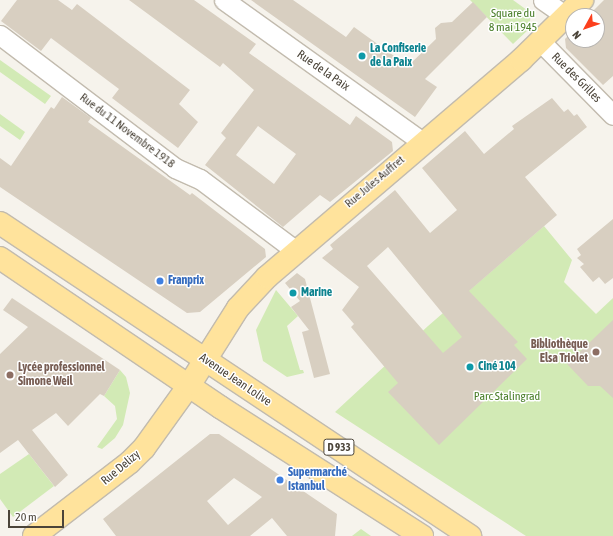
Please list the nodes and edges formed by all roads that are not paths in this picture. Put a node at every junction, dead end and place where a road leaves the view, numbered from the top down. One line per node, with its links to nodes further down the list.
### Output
1 (224, 0): 10 (street, Rue de la Paix)
2 (543, 0): 5 (street)
3 (582, 0): 4 (main road, Rue Jules Auffret)
4 (574, 8)
5 (565, 15)
6 (565, 17): 8 (main road, Rue Jules Auffret)
7 (0, 36): 12 (street, Rue du 11 Novembre 1918)
8 (540, 40): 9 (street, Rue des Grilles); 10 (main road, Rue Jules Auffret)
9 (613, 115)
10 (422, 142): 12 (main road, Rue Jules Auffret)
11 (0, 223): 14 (main road, Avenue Jean Lolive / D 933)
12 (295, 250): 14 (main road, Rue Jules Auffret)
13 (0, 258): 15 (main road, D 933)
14 (205, 359): 15 (main road, Rue Jules Auffret); 18 (main road, Avenue Jean Lolive / D 933)
15 (190, 384): 16 (main road, Rue Delizy); 17 (main road, D 933)
16 (34, 536)
17 (422, 536)
18 (470, 536)

